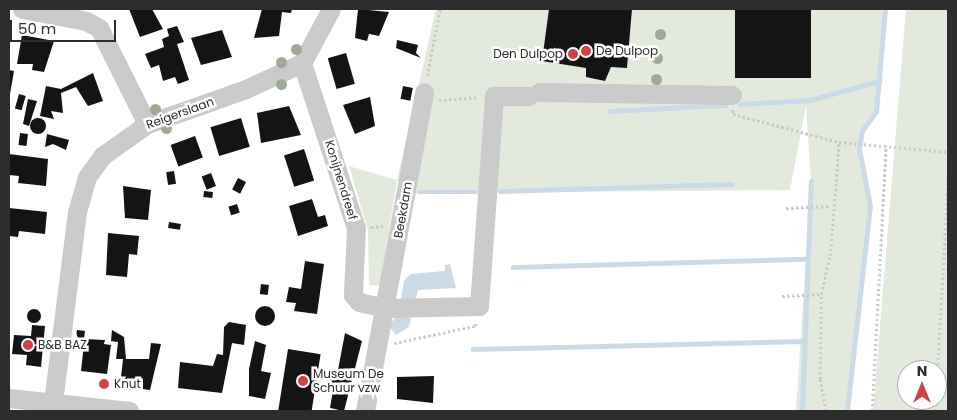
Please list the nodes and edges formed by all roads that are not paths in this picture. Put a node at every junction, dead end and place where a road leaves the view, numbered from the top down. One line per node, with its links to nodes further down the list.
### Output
1 (22, 9): 3 (street)
2 (331, 9): 4 (street)
3 (86, 15): 7 (street)
4 (302, 62): 7 (street, Reigerslaan); 8 (street, Konijnendreef)
5 (732, 95): 8 (street, Konijnendreef)
6 (423, 97): 8 (street, Beekdam)
7 (147, 124): 10 (street, Reigerslaan)
8 (385, 308): 12 (street, Beekdam)
9 (9, 398): 10 (street)
10 (53, 402): 11 (street)
11 (130, 411)
12 (365, 411)

